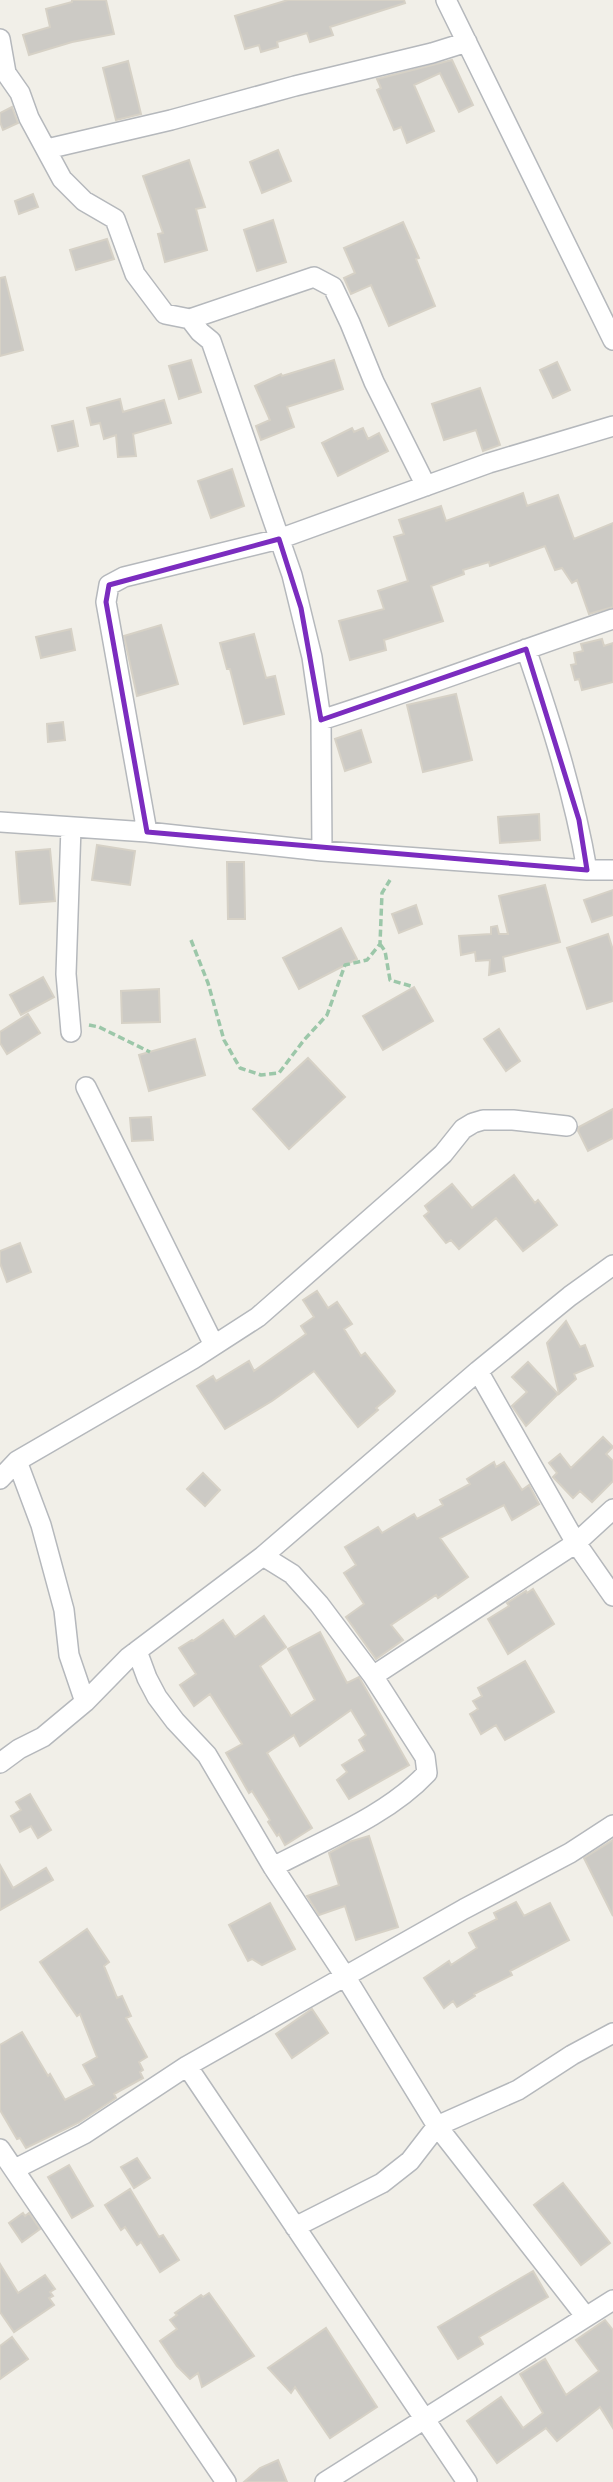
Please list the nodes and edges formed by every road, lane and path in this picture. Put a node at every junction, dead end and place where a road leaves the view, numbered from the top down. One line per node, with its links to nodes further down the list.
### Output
1 (446, 0): 3 (street)
2 (0, 39): 4 (street)
3 (467, 42): 4 (street); 6 (street)
4 (47, 149): 5 (street)
5 (190, 319): 8 (street); 9 (street)
6 (613, 340)
7 (613, 426): 8 (street)
8 (426, 486): 9 (street)
9 (279, 539): 12 (street); 15 (street)
10 (613, 619): 11 (street)
11 (526, 649): 12 (street); 17 (street)
12 (321, 720): 16 (street)
13 (0, 822): 14 (street)
14 (71, 827): 15 (street); 23 (street)
15 (147, 832): 16 (street)
16 (322, 851): 17 (street)
17 (587, 870): 18 (street)
18 (613, 870)
19 (390, 880): 21 (path)
20 (191, 940): 21 (path)
21 (380, 943): 22 (path)
22 (414, 987)
23 (71, 1026): 24 (path)
24 (150, 1052)
25 (86, 1087): 28 (street)
26 (567, 1126): 28 (street)
27 (613, 1265): 29 (street)
28 (214, 1345): 30 (street)
29 (478, 1371): 33 (street); 34 (street)
30 (17, 1461): 31 (street); 38 (street)
31 (0, 1479)
32 (613, 1509): 33 (street)
33 (576, 1543): 35 (street); 37 (street)
34 (263, 1556): 36 (street); 37 (street)
35 (613, 1596)
36 (137, 1651): 38 (street); 41 (street)
37 (373, 1676): 41 (street)
38 (85, 1702): 39 (street)
39 (0, 1763)
40 (613, 1825): 42 (street)
41 (273, 1867): 42 (street)
42 (345, 1976): 44 (street); 45 (street)
43 (613, 2033): 45 (street)
44 (187, 2066): 47 (street); 48 (street)
45 (437, 2126): 48 (street); 50 (street)
46 (0, 2149): 47 (street)
47 (15, 2169): 52 (street)
48 (295, 2227): 51 (street)
49 (613, 2300): 50 (street)
50 (586, 2317): 51 (street)
51 (424, 2421): 53 (street); 54 (street)
52 (226, 2482)
53 (325, 2482)
54 (467, 2482)

